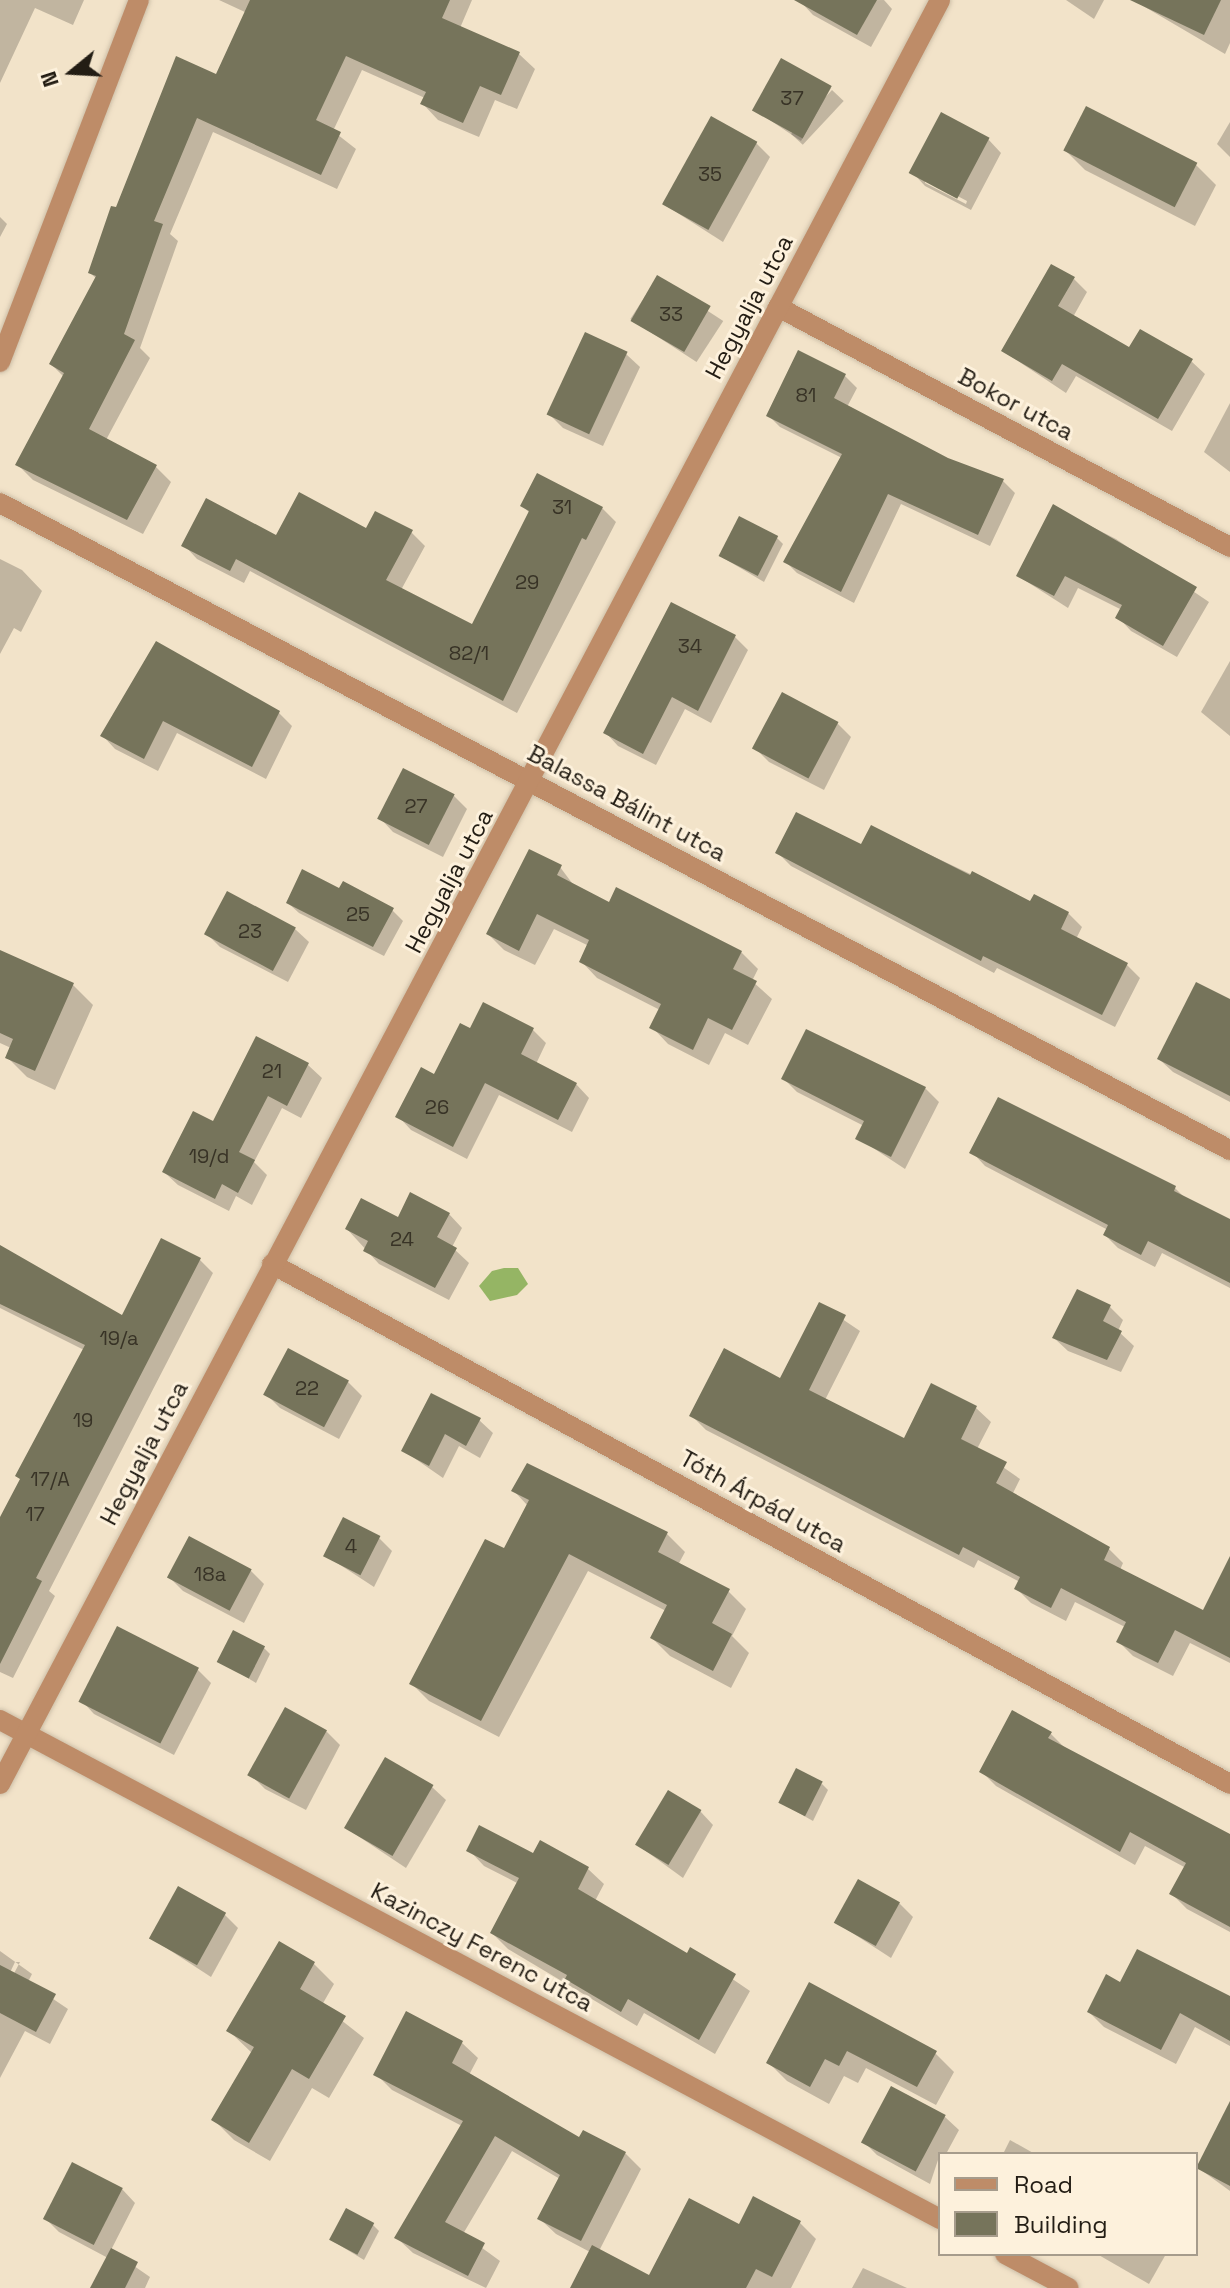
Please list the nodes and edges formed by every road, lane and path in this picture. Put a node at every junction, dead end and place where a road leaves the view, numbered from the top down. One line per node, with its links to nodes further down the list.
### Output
1 (139, 0): 4 (street)
2 (940, 0): 3 (street, Hegyalja utca)
3 (778, 307): 6 (street, Bokor utca); 7 (street, Hegyalja utca)
4 (0, 362)
5 (0, 503): 7 (street, Balassa Bálint utca)
6 (1230, 547)
7 (532, 783): 8 (street, Balassa Bálint utca); 9 (street, Hegyalja utca)
8 (1230, 1150)
9 (272, 1264): 11 (street, Hegyalja utca); 13 (street, Tóth Árpád utca)
10 (0, 1720): 11 (street, Kazinczy Ferenc utca)
11 (27, 1734): 12 (street, Hegyalja utca); 14 (street, Kazinczy Ferenc utca)
12 (0, 1784)
13 (1230, 1784)
14 (938, 2218)
15 (1009, 2256): 16 (street)
16 (1069, 2288)

